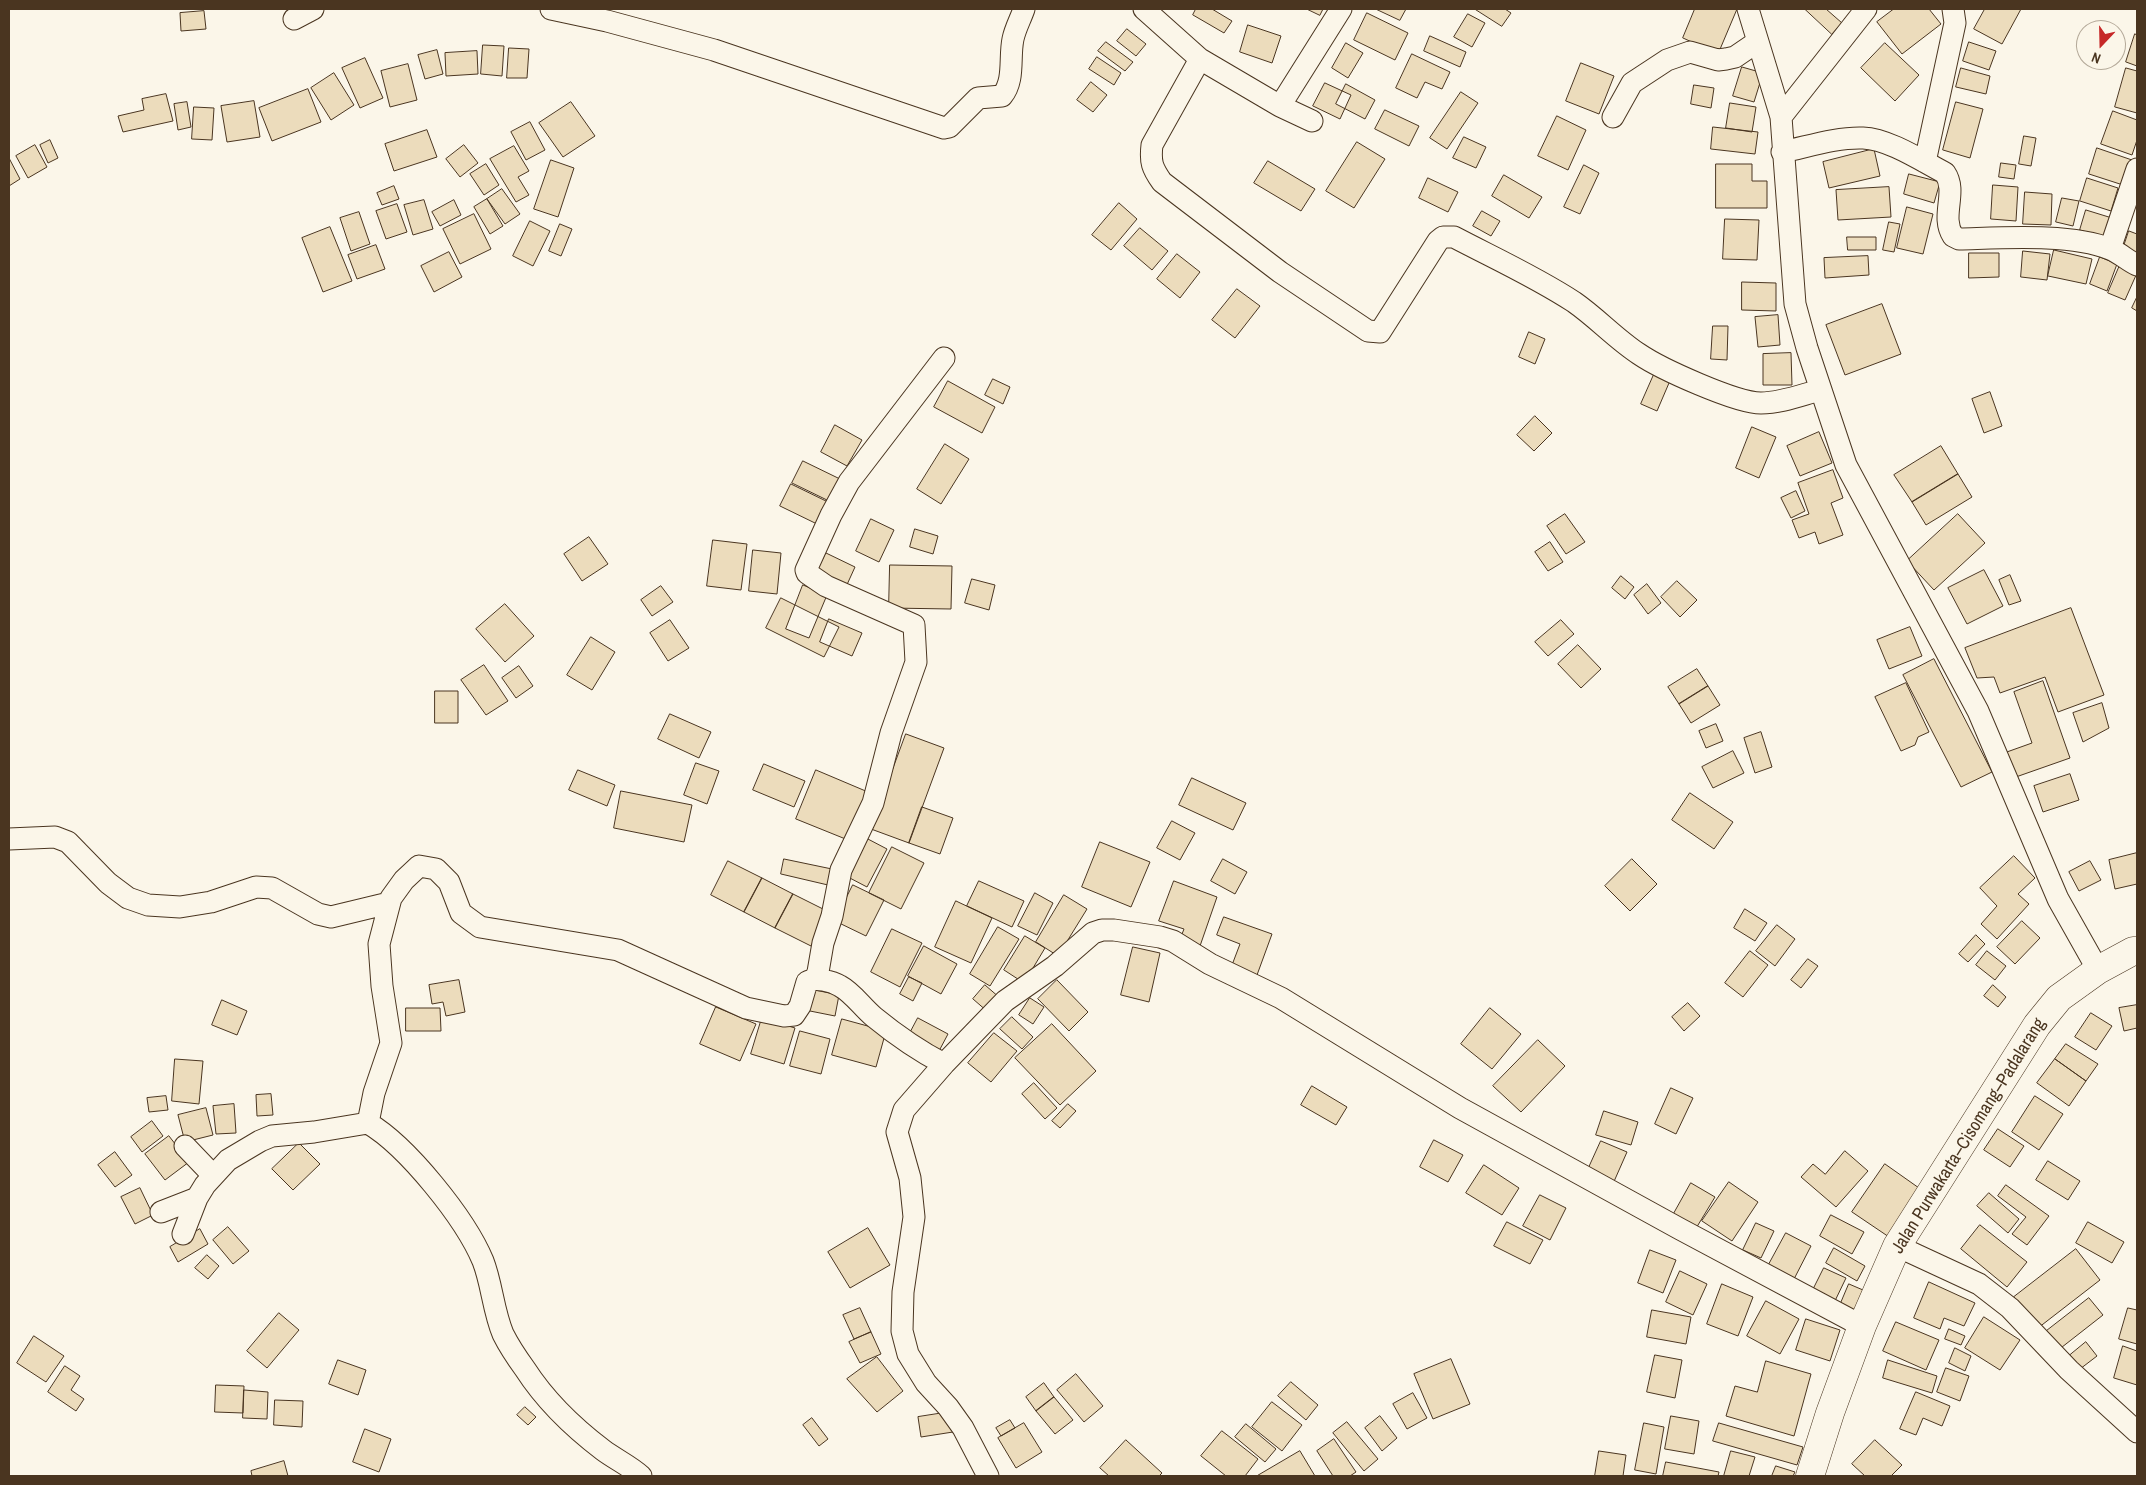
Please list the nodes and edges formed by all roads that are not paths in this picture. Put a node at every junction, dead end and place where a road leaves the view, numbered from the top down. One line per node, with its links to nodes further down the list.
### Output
1 (313, 9): 9 (street)
2 (551, 9): 3 (street)
3 (1024, 9)
4 (1144, 9): 11 (street)
5 (1341, 9): 12 (street)
6 (1748, 9): 10 (street)
7 (1866, 9): 14 (street)
8 (1953, 9): 17 (street)
9 (294, 19)
10 (1757, 42): 13 (street); 14 (street)
11 (1200, 59): 12 (street); 22 (street)
12 (1280, 106): 15 (street)
13 (1613, 117)
14 (1781, 117): 16 (street)
15 (1312, 121)
16 (1782, 152): 17 (street); 22 (street)
17 (1925, 162): 19 (street)
18 (2137, 168): 19 (street)
19 (2110, 249): 20 (street)
20 (2137, 265)
21 (944, 358): 27 (street)
22 (1820, 390): 26 (street)
23 (9, 839): 24 (street)
24 (389, 904): 27 (street); 29 (street)
25 (2137, 951): 26 (highway, Jalan Purwakarta–Cisomang–Padalarang)
26 (2098, 970): 35 (highway, Jalan Purwakarta–Cisomang–Padalarang)
27 (815, 979): 28 (street)
28 (944, 1064): 36 (street); 39 (street)
29 (358, 1125): 31 (street); 38 (street)
30 (185, 1146): 31 (street)
31 (212, 1177): 32 (street)
32 (197, 1198): 33 (street); 34 (street)
33 (161, 1212)
34 (183, 1234)
35 (1897, 1246): 36 (highway, Jalan Purwakarta–Cisomang–Padalarang); 37 (street)
36 (1862, 1326): 40 (highway, Jalan Purwakarta–Cisomang–Padalarang)
37 (2137, 1432)
38 (640, 1476)
39 (988, 1476)
40 (1810, 1476)

